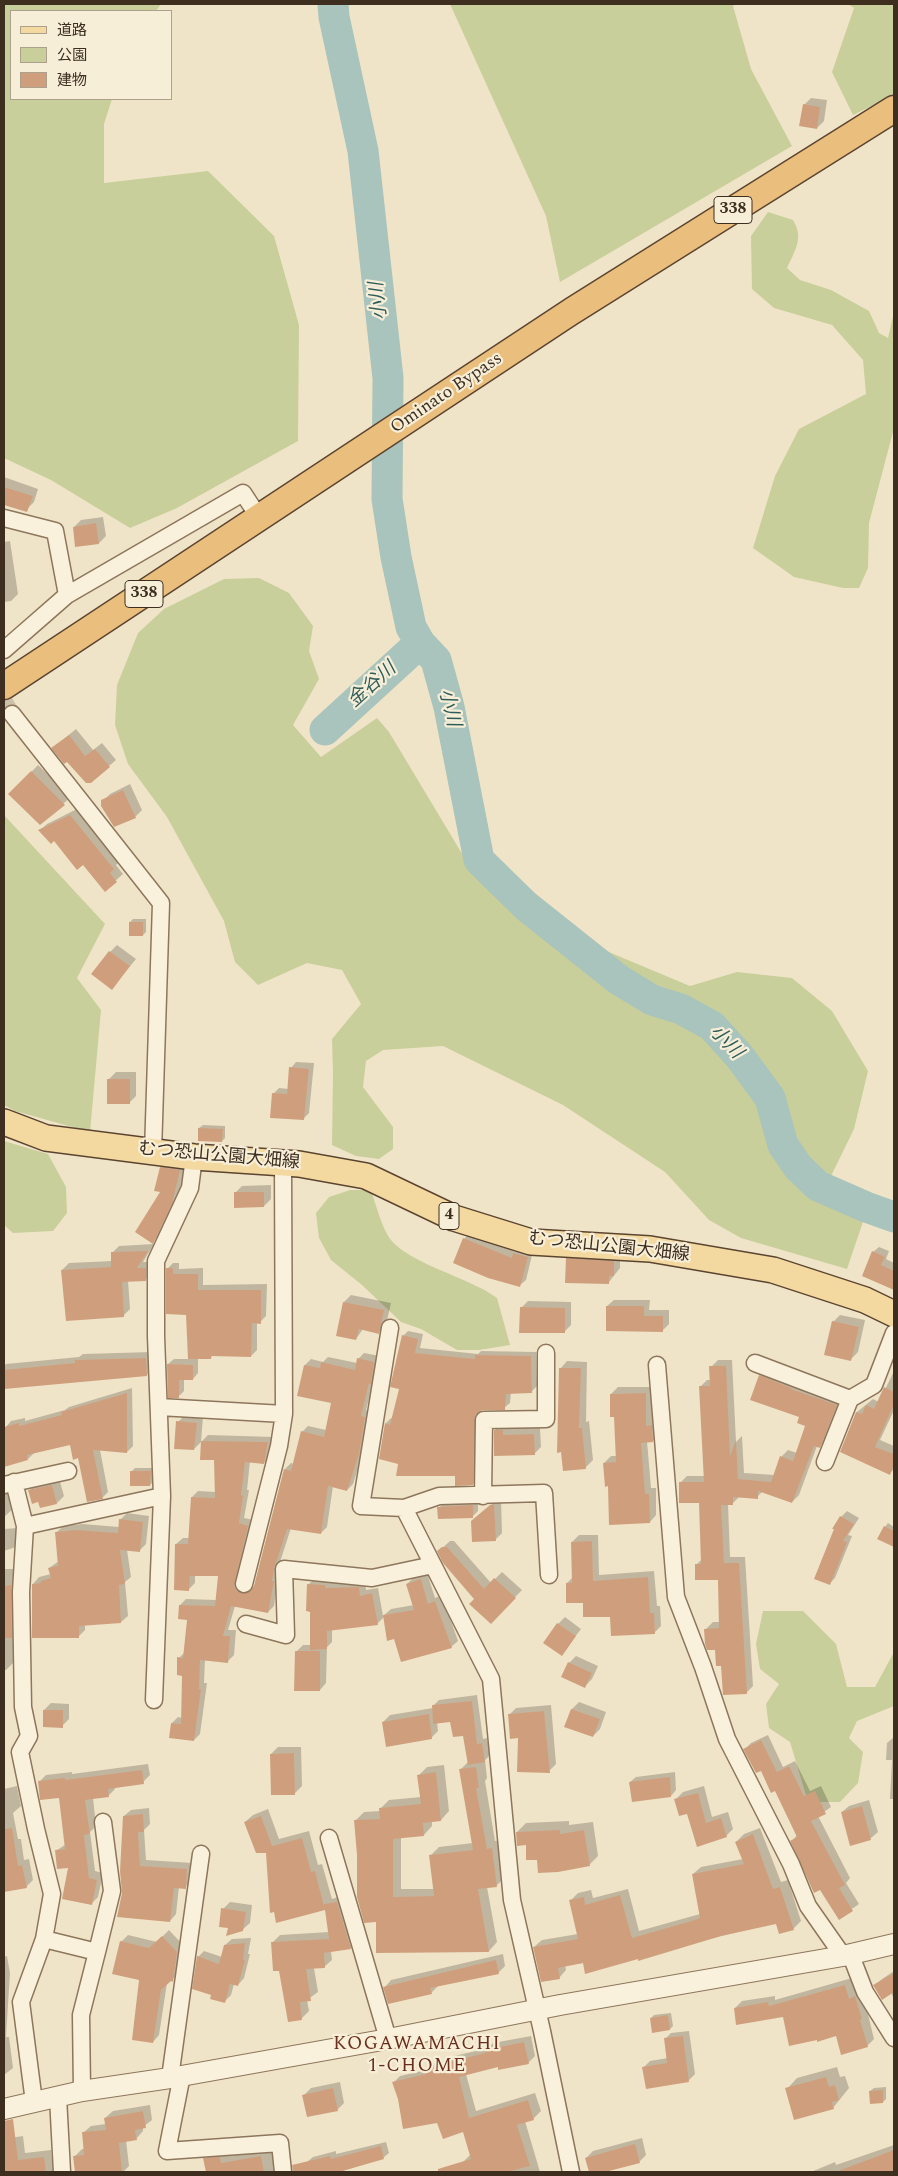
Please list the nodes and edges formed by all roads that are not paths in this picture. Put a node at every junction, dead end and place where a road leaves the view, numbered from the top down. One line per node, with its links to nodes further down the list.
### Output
1 (894, 108): 3 (highway, Ominato Bypass / 338)
2 (4, 518): 4 (street)
3 (260, 519): 4 (street); 6 (highway, Ominato Bypass / 338)
4 (67, 595): 5 (street)
5 (4, 650)
6 (4, 686)
7 (12, 714): 9 (street)
8 (4, 1122): 9 (main road, むつ恐山公園大畑線 / 4)
9 (153, 1152): 10 (main road, むつ恐山公園大畑線 / 4)
10 (194, 1157): 11 (main road, むつ恐山公園大畑線 / 4); 19 (street)
11 (283, 1163): 12 (main road, むつ恐山公園大畑線 / 4); 20 (street)
12 (894, 1314)
13 (390, 1328): 26 (street)
14 (894, 1333): 18 (street)
15 (546, 1353): 25 (street)
16 (754, 1363): 18 (street)
17 (657, 1365): 39 (street)
18 (850, 1399): 21 (street)
19 (159, 1407): 20 (street); 24 (street)
20 (284, 1414): 30 (street)
21 (825, 1462)
22 (68, 1471): 23 (street)
23 (9, 1484): 27 (street)
24 (162, 1496): 27 (street); 32 (street)
25 (483, 1496): 26 (street); 29 (street)
26 (404, 1508): 28 (street)
27 (25, 1526): 36 (street)
28 (433, 1565): 31 (street); 40 (street)
29 (549, 1575)
30 (244, 1584)
31 (246, 1624)
32 (154, 1700)
33 (103, 1822): 38 (street)
34 (329, 1838): 42 (street)
35 (202, 1854): 43 (street)
36 (44, 1939): 38 (street); 46 (street)
37 (894, 1944): 39 (street)
38 (96, 1952): 44 (street)
39 (846, 1954): 40 (street); 41 (street)
40 (537, 2011): 42 (street); 50 (street)
41 (894, 2038)
42 (388, 2040): 43 (street)
43 (176, 2077): 44 (street); 49 (street)
44 (82, 2091): 45 (street)
45 (58, 2097): 46 (street); 48 (street)
46 (34, 2102): 47 (street)
47 (4, 2109)
48 (62, 2172)
49 (283, 2172)
50 (571, 2172)

